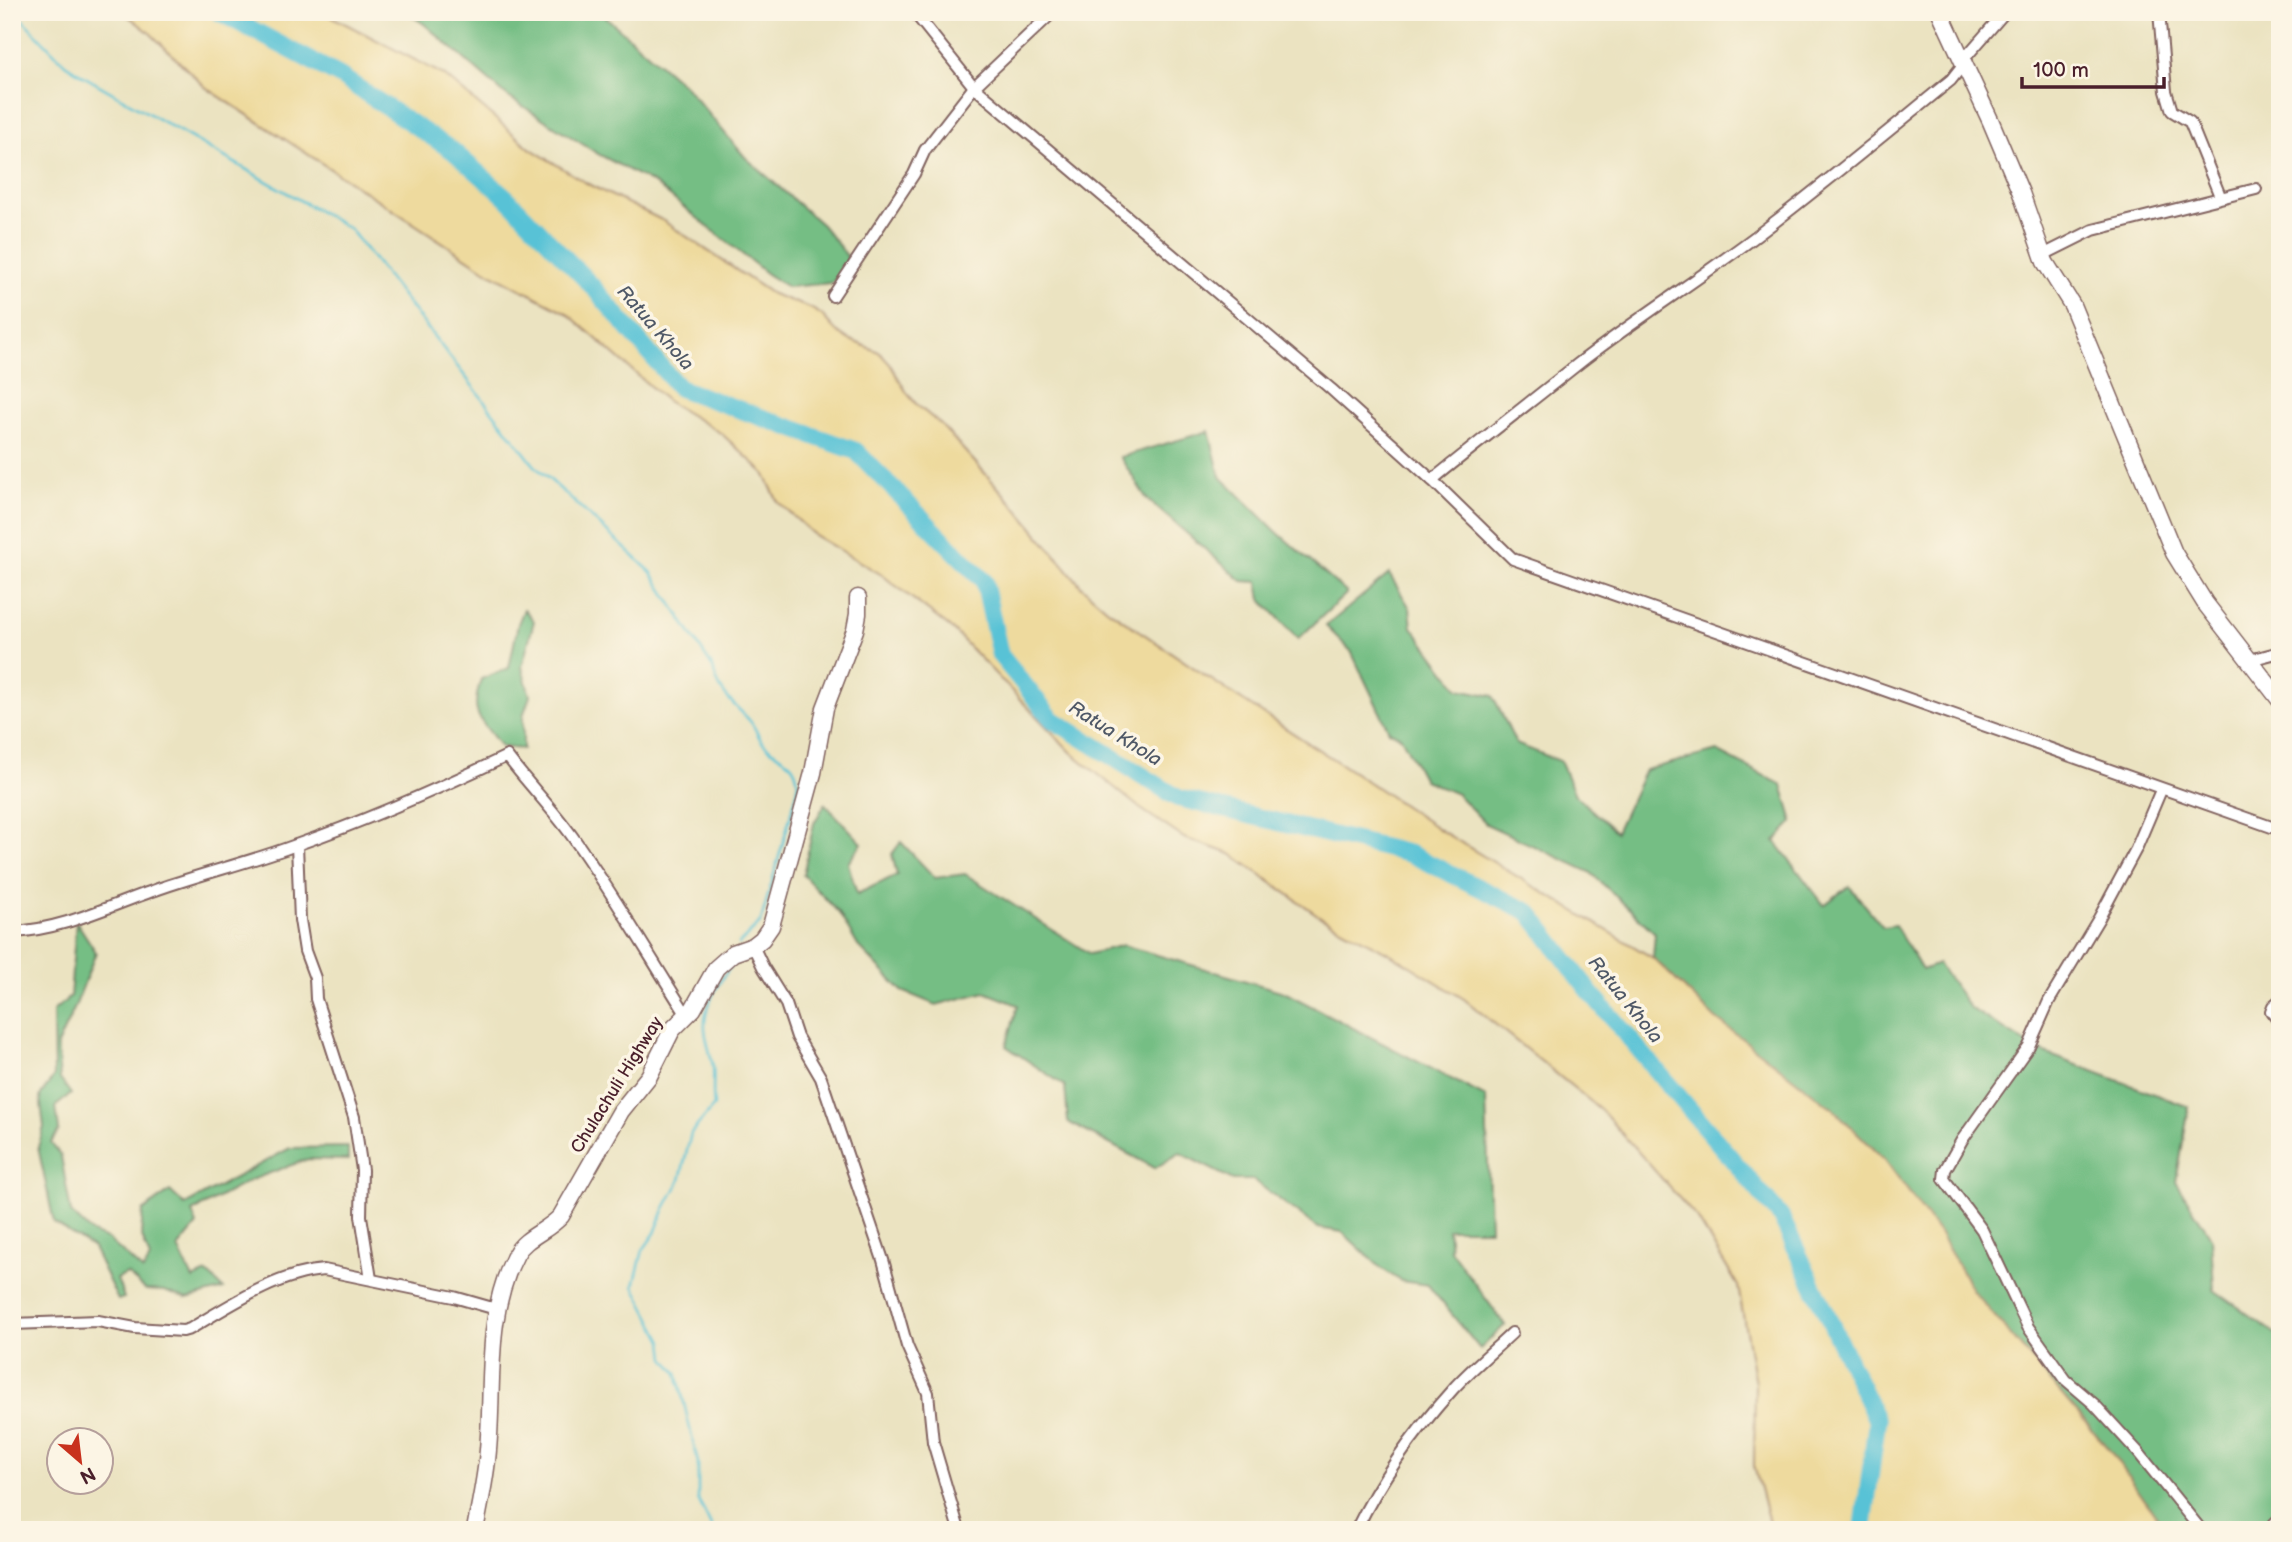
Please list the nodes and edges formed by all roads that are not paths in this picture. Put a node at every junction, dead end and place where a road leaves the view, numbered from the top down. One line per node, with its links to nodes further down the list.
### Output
1 (914, 12): 7 (street)
2 (1053, 12): 7 (street)
3 (1940, 12): 6 (street)
4 (2005, 12): 6 (street)
5 (2159, 12): 9 (street)
6 (1964, 60): 10 (street); 12 (street)
7 (974, 87): 11 (street); 12 (street)
8 (2256, 188): 9 (street)
9 (2220, 196): 10 (street)
10 (2043, 255): 15 (street)
11 (833, 296)
12 (1432, 480): 17 (street)
13 (858, 598): 21 (street, Chulachuli Highway)
14 (2280, 652): 15 (street)
15 (2250, 660): 16 (street)
16 (2280, 700)
17 (2161, 790): 18 (street); 33 (street)
18 (2280, 830)
19 (297, 845): 20 (street); 23 (street); 25 (street)
20 (12, 932)
21 (753, 946): 23 (street, Chulachuli Highway); 31 (street)
22 (2280, 1000): 24 (street)
23 (686, 1014): 26 (street, Chulachuli Highway)
24 (2280, 1023)
25 (371, 1279): 26 (street); 27 (street)
26 (496, 1309): 30 (street, Chulachuli Highway)
27 (12, 1324)
28 (1512, 1334): 32 (street)
29 (2280, 1518): 34 (street)
30 (475, 1530)
31 (959, 1530)
32 (1356, 1530)
33 (2201, 1530)
34 (2267, 1530)

